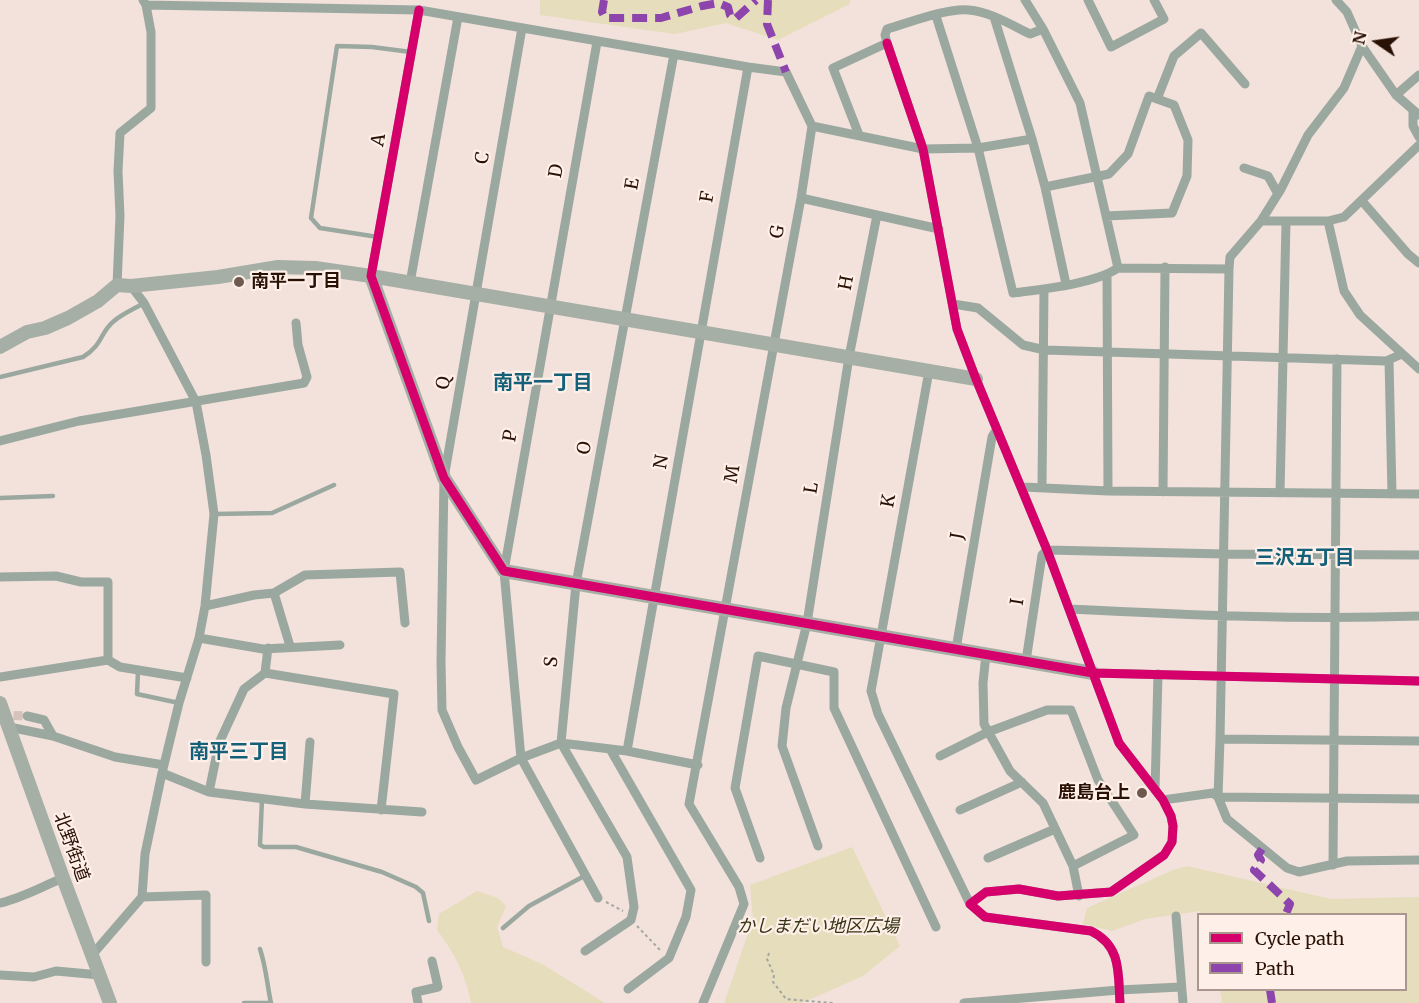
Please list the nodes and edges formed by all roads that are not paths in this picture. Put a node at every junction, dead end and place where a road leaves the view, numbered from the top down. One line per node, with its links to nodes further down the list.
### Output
1 (1025, 0): 11 (street)
2 (1088, 0): 3 (street)
3 (1154, 0)
4 (1336, 0): 14 (street)
5 (145, 2): 6 (street); 51 (street)
6 (419, 10): 8 (street); 15 (street, A)
7 (936, 16): 9 (street); 13 (street); 28 (street)
8 (458, 17): 10 (street); 49 (street)
9 (994, 17): 11 (street); 26 (street)
10 (522, 28): 12 (street); 53 (street, C)
11 (1043, 29): 31 (street)
12 (597, 42): 16 (street); 56 (street, D)
13 (887, 43): 24 (street); 29 (street)
14 (1362, 46): 20 (street); 33 (street)
15 (411, 52): 42 (street, A); 42 (lane)
16 (674, 54): 17 (street); 57 (street, E)
17 (748, 67): 23 (street); 59 (street, F)
18 (1419, 75): 20 (street)
19 (1245, 84): 21 (street)
20 (1396, 95): 22 (street)
21 (1157, 99): 31 (street); 37 (street)
22 (1416, 112): 25 (street)
23 (812, 126): 24 (street); 34 (street, G)
24 (859, 135): 29 (street)
25 (1419, 137)
26 (1032, 139): 28 (street); 32 (street)
27 (1419, 145): 35 (street)
28 (978, 148): 29 (street); 52 (street)
29 (923, 149): 41 (street)
30 (1244, 168): 33 (street)
31 (1098, 175): 32 (street); 37 (street)
32 (1045, 187): 50 (street)
33 (1278, 194): 38 (street)
34 (801, 198): 36 (street); 60 (street, G)
35 (1362, 201): 39 (street); 43 (street)
36 (877, 215): 41 (street); 67 (street, H)
37 (1106, 216): 45 (street)
38 (1261, 221): 40 (street); 46 (street)
39 (1328, 221): 40 (street); 65 (street)
40 (1286, 222): 68 (street)
41 (939, 229): 55 (street)
42 (378, 237): 47 (street, A)
43 (1419, 263)
44 (1165, 267): 45 (street); 46 (street); 64 (street)
45 (1118, 268): 48 (street)
46 (1228, 269): 66 (street)
47 (371, 276): 49 (street); 51 (street); 78 (street)
48 (1107, 276): 50 (street); 63 (street)
49 (410, 283): 53 (street)
50 (1066, 284): 52 (street)
51 (124, 286): 54 (street); 61 (street)
52 (1044, 289): 62 (street)
53 (477, 294): 56 (street); 78 (street, Q)
54 (144, 303): 73 (lane); 75 (street)
55 (953, 304): 62 (street); 74 (street)
56 (550, 307): 57 (street); 96 (street, P)
57 (625, 319): 59 (street); 98 (street, O)
58 (296, 323): 75 (street)
59 (701, 332): 60 (street); 100 (street, N)
60 (773, 344): 67 (street); 102 (street, M)
61 (0, 347)
62 (1045, 350): 63 (street); 80 (street)
63 (1107, 352): 64 (street); 82 (street)
64 (1164, 353): 66 (street); 83 (street)
65 (1402, 354): 70 (street); 71 (street)
66 (1228, 355): 68 (street); 84 (street)
67 (849, 357): 72 (street); 108 (street, L)
68 (1283, 357): 69 (street); 85 (street)
69 (1337, 359): 70 (street); 86 (street)
70 (1389, 360): 87 (street)
71 (1419, 369)
72 (929, 370): 74 (street); 109 (street, K)
73 (0, 377)
74 (976, 380): 76 (street)
75 (196, 402): 77 (street); 91 (street)
76 (997, 429): 81 (street); 114 (street, J)
77 (0, 441)
78 (444, 478): 96 (street); 142 (street, Q)
79 (334, 485): 91 (lane)
80 (1042, 486): 81 (street); 82 (street)
81 (1023, 487): 92 (street)
82 (1108, 491): 83 (street)
83 (1163, 492): 84 (street)
84 (1226, 492): 85 (street); 93 (street)
85 (1280, 493): 86 (street)
86 (1336, 493): 87 (street); 94 (street)
87 (1392, 494): 88 (street)
88 (1419, 494)
89 (53, 496): 90 (lane)
90 (0, 498)
91 (214, 514): 101 (street)
92 (1047, 550): 93 (street); 103 (street); 117 (street, I)
93 (1224, 554): 94 (street); 104 (street)
94 (1335, 554): 95 (street); 106 (street)
95 (1419, 555)
96 (504, 571): 98 (street); 142 (street, P)
97 (0, 577): 116 (street)
98 (576, 584): 100 (street); 138 (street, S)
99 (274, 593): 101 (street); 107 (street); 112 (street)
100 (654, 597): 102 (street); 140 (street, N)
101 (205, 606): 110 (street)
102 (725, 609): 108 (street); 143 (street, M)
103 (1070, 609): 104 (street); 121 (street)
104 (1223, 616): 106 (street); 123 (street)
105 (1419, 616): 106 (street)
106 (1335, 619): 126 (street)
107 (405, 623)
108 (807, 623): 109 (street); 118 (street, L)
109 (881, 636): 114 (street); 170 (street, K)
110 (199, 638): 113 (street); 125 (street)
111 (340, 645): 112 (street)
112 (290, 646): 113 (street)
113 (268, 648): 120 (street)
114 (956, 649): 115 (street)
115 (986, 654): 117 (street); 132 (street)
116 (108, 660): 119 (street); 124 (street)
117 (1026, 661): 121 (street)
118 (797, 663): 158 (street, L); 159 (street); 173 (street)
119 (138, 670): 125 (street); 129 (lane)
120 (265, 673): 147 (street); 154 (street)
121 (1093, 673): 122 (street); 146 (street)
122 (1158, 674): 123 (street); 146 (street)
123 (1221, 676): 126 (street); 134 (street)
124 (0, 677)
125 (187, 678): 129 (street)
126 (1334, 679): 127 (street); 135 (street)
127 (1419, 681)
128 (0, 703): 131 (street, 北野街道)
129 (179, 703): 144 (street)
130 (27, 716): 133 (street)
131 (9, 727): 133 (street); 165 (street, 北野街道)
132 (988, 732): 141 (street); 145 (street); 163 (street)
133 (53, 736): 144 (street)
134 (1220, 739): 135 (street); 148 (street)
135 (1334, 740): 136 (street); 149 (street)
136 (1419, 741)
137 (310, 742): 153 (street)
138 (561, 743): 139 (street); 142 (street); 176 (street)
139 (610, 749): 140 (street); 183 (street)
140 (627, 752): 143 (street)
141 (940, 756)
142 (521, 758): 164 (street)
143 (698, 765): 190 (street, M)
144 (163, 769): 147 (street); 167 (street)
145 (1022, 782): 155 (street); 157 (street)
146 (1155, 790): 152 (street)
147 (209, 792): 151 (street)
148 (1218, 797): 149 (street); 152 (street); 162 (street)
149 (1334, 798): 150 (street); 162 (street)
150 (1419, 799)
151 (262, 800): 153 (street); 172 (lane)
152 (1163, 800): 166 (street)
153 (305, 804): 154 (street)
154 (381, 810): 156 (street)
155 (960, 810)
156 (422, 812)
157 (1055, 829): 160 (street); 163 (street)
158 (818, 846)
159 (760, 858)
160 (988, 858)
161 (1419, 860): 162 (street)
162 (1333, 865)
163 (1073, 866): 166 (street)
164 (586, 875): 168 (street); 174 (lane)
165 (63, 878): 169 (street); 177 (street, 北野街道)
166 (1079, 896): 170 (street)
167 (142, 897): 177 (street); 179 (street)
168 (598, 898)
169 (0, 903)
170 (970, 904): 184 (street)
171 (1176, 916): 182 (street)
172 (429, 921)
173 (936, 927)
174 (503, 928)
175 (260, 949): 188 (lane)
176 (585, 951)
177 (92, 954): 181 (street, 北野街道)
178 (432, 961): 189 (street)
179 (206, 962)
180 (0, 975): 181 (street)
181 (100, 975): 186 (street, 北野街道)
182 (1181, 987): 184 (street); 193 (street)
183 (628, 989)
184 (1119, 990): 185 (street); 192 (street)
185 (989, 1002): 191 (street)
186 (111, 1003)
187 (244, 1003): 188 (lane)
188 (271, 1003)
189 (418, 1003)
190 (703, 1003)
191 (964, 1003)
192 (1120, 1003)
193 (1182, 1003)

